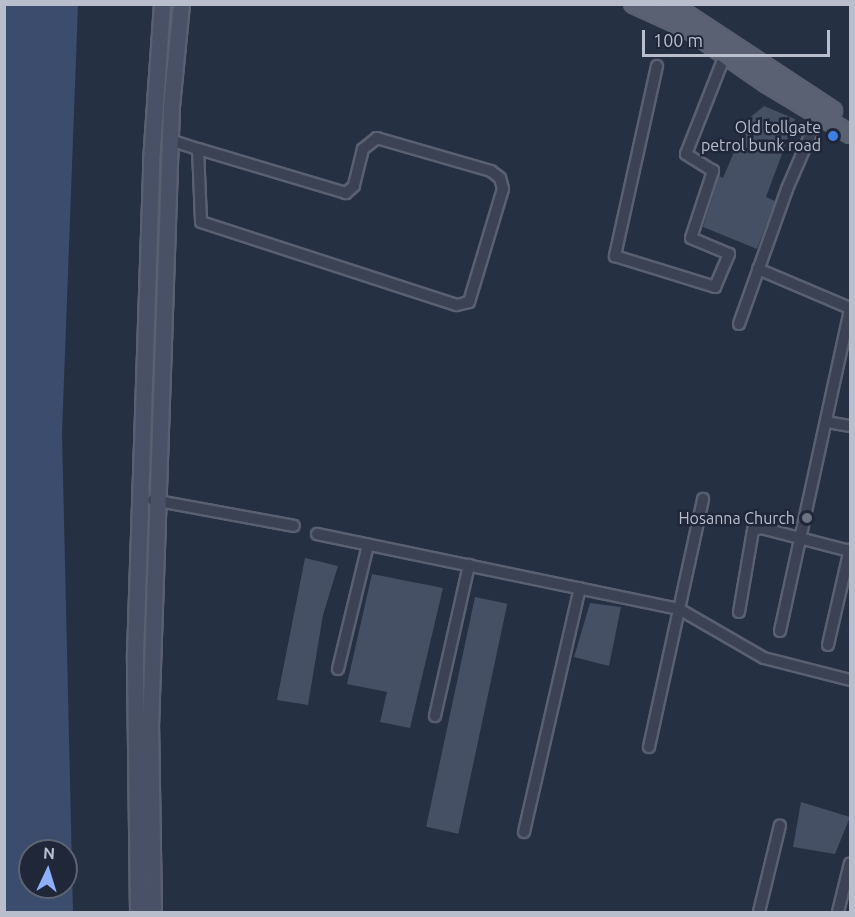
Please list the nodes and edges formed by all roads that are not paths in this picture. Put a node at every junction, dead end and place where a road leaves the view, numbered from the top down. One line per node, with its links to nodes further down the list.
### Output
1 (162, 4): 12 (main road)
2 (180, 4): 10 (main road)
3 (633, 4): 5 (main road)
4 (671, 4): 8 (main road)
5 (725, 55): 6 (street); 7 (main road)
6 (657, 66)
7 (819, 115): 9 (main road); 14 (street)
8 (850, 122)
9 (850, 134)
10 (170, 140): 11 (street); 13 (main road)
11 (198, 149): 11 (street)
12 (150, 206): 13 (main road); 19 (main road)
13 (167, 208): 21 (main road)
14 (758, 269): 15 (street); 16 (street)
15 (850, 309): 17 (street)
16 (739, 324)
17 (827, 422): 18 (street); 24 (street)
18 (850, 426)
19 (141, 498): 21 (street); 34 (main road)
20 (703, 500): 29 (street)
21 (158, 502): 22 (street); 35 (main road)
22 (294, 526)
23 (317, 534): 25 (street)
24 (802, 537): 26 (street); 30 (street); 31 (street)
25 (368, 544): 27 (street); 33 (street)
26 (850, 550): 32 (street)
27 (469, 565): 28 (street); 37 (street)
28 (580, 588): 29 (street); 40 (street)
29 (679, 609): 36 (street); 38 (street)
30 (739, 612)
31 (780, 631)
32 (828, 645)
33 (338, 669)
34 (135, 678): 35 (main road); 42 (main road)
35 (152, 678): 43 (main road)
36 (850, 680)
37 (435, 716)
38 (649, 747)
39 (780, 825): 44 (street)
40 (524, 832)
41 (850, 863): 45 (street)
42 (138, 912)
43 (153, 912)
44 (759, 912)
45 (838, 912)

